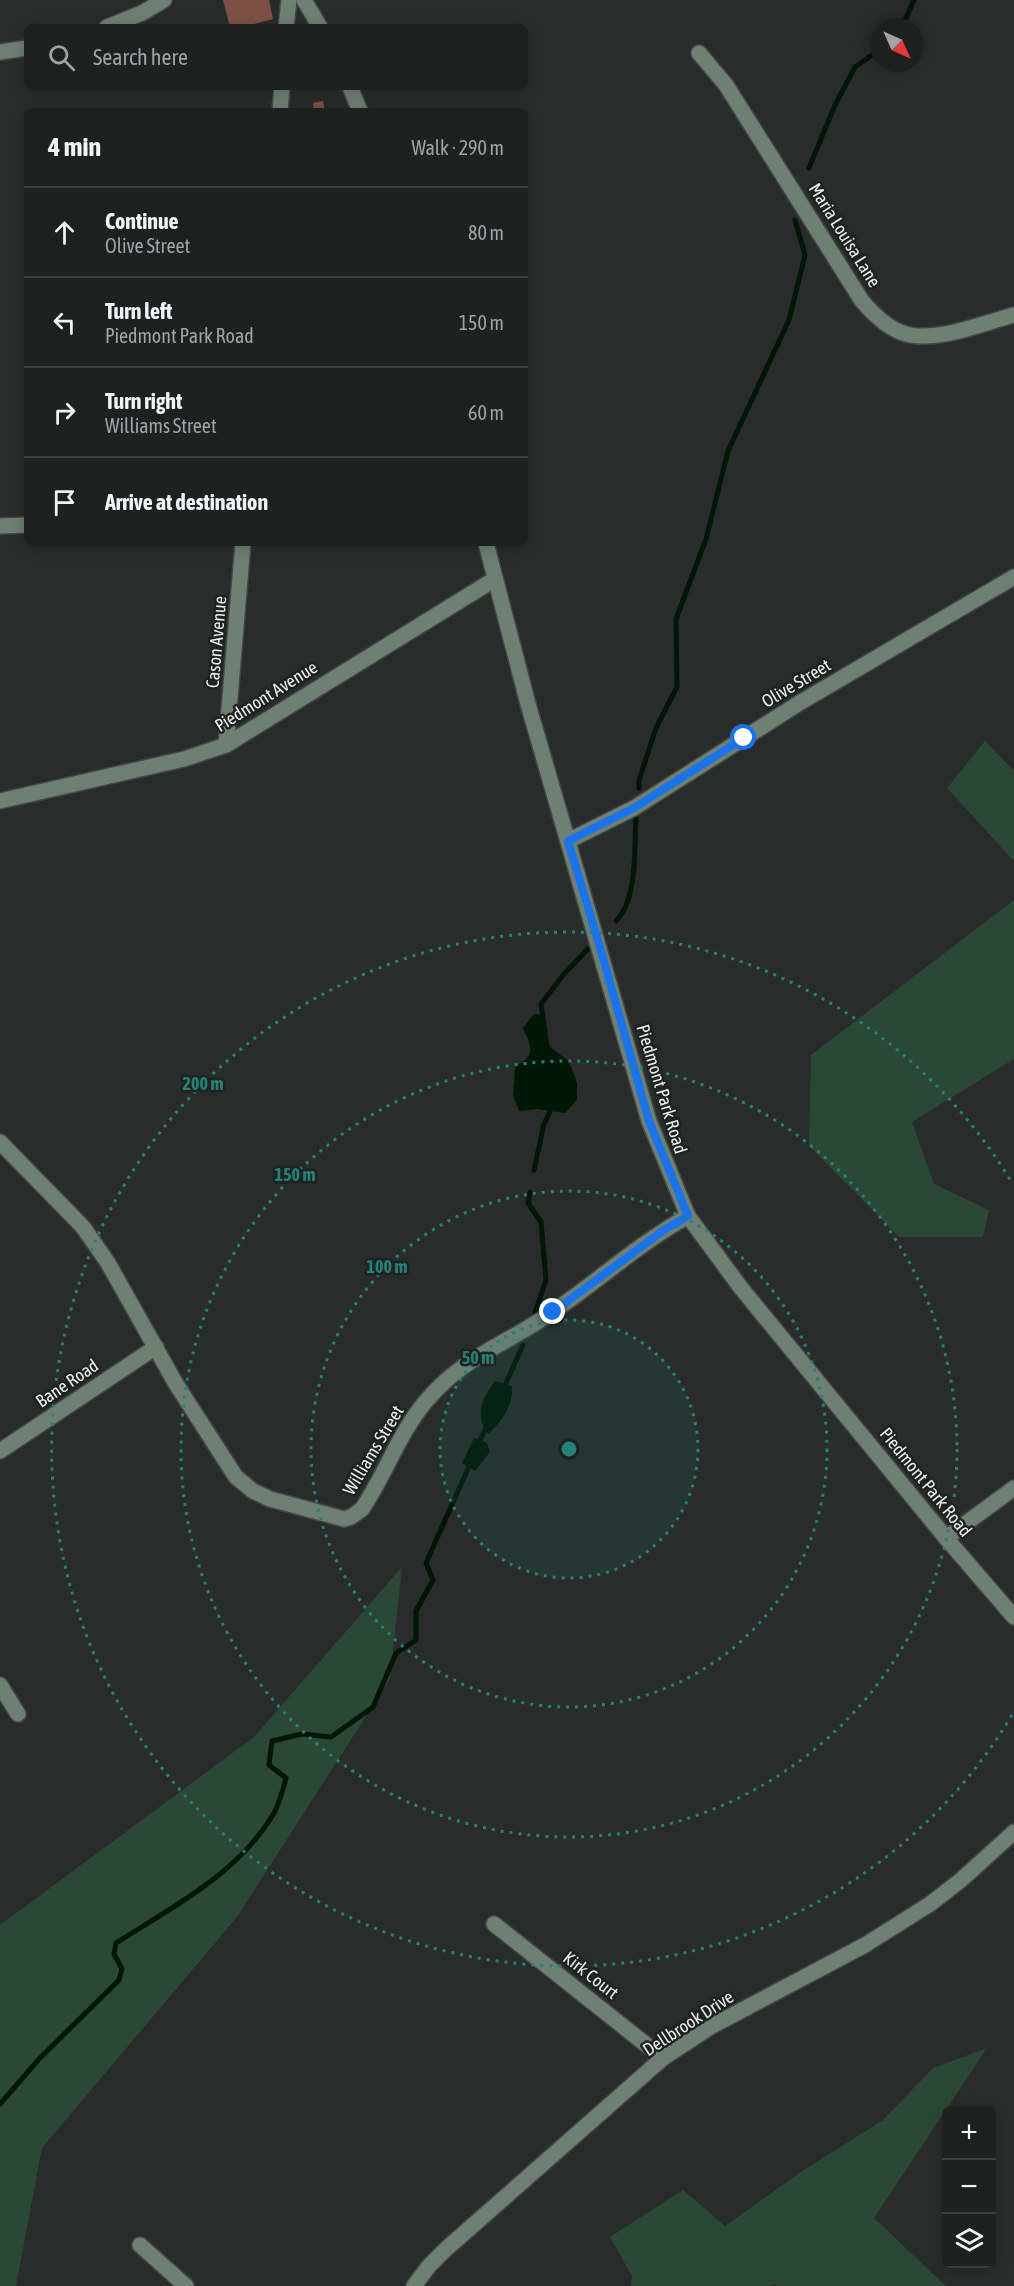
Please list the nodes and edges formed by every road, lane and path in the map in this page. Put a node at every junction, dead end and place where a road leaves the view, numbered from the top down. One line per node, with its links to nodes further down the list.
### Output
1 (164, 0): 4 (street)
2 (289, 0): 5 (street)
3 (304, 0): 6 (street)
4 (115, 24)
5 (286, 24)
6 (318, 24)
7 (24, 48): 8 (street)
8 (0, 52)
9 (699, 53): 14 (street, Maria Louisa Lane)
10 (282, 90): 12 (street)
11 (351, 90): 13 (street)
12 (280, 108)
13 (359, 108)
14 (1014, 315)
15 (24, 525): 16 (street)
16 (0, 526)
17 (243, 546): 21 (street, Cason Avenue)
18 (487, 546): 20 (street, Piedmont Park Road)
19 (1014, 577): 23 (street, Olive Street)
20 (495, 579): 21 (street, Piedmont Avenue); 23 (street, Piedmont Park Road)
21 (226, 745): 22 (street, Piedmont Avenue)
22 (0, 801)
23 (568, 841): 25 (street, Piedmont Park Road)
24 (0, 1142): 26 (street, Williams Street)
25 (688, 1216): 26 (street, Williams Street); 29 (street, Piedmont Park Road)
26 (156, 1347): 27 (street, Bane Road)
27 (0, 1451)
28 (1014, 1488): 29 (street)
29 (946, 1538): 30 (street, Piedmont Park Road)
30 (1014, 1617)
31 (0, 1685): 32 (street)
32 (18, 1713)
33 (1014, 1832): 35 (street, Dellbrook Drive)
34 (494, 1924): 35 (street, Kirk Court)
35 (663, 2058): 38 (street, Dellbrook Drive)
36 (140, 2245): 37 (street)
37 (186, 2286)
38 (414, 2286)

